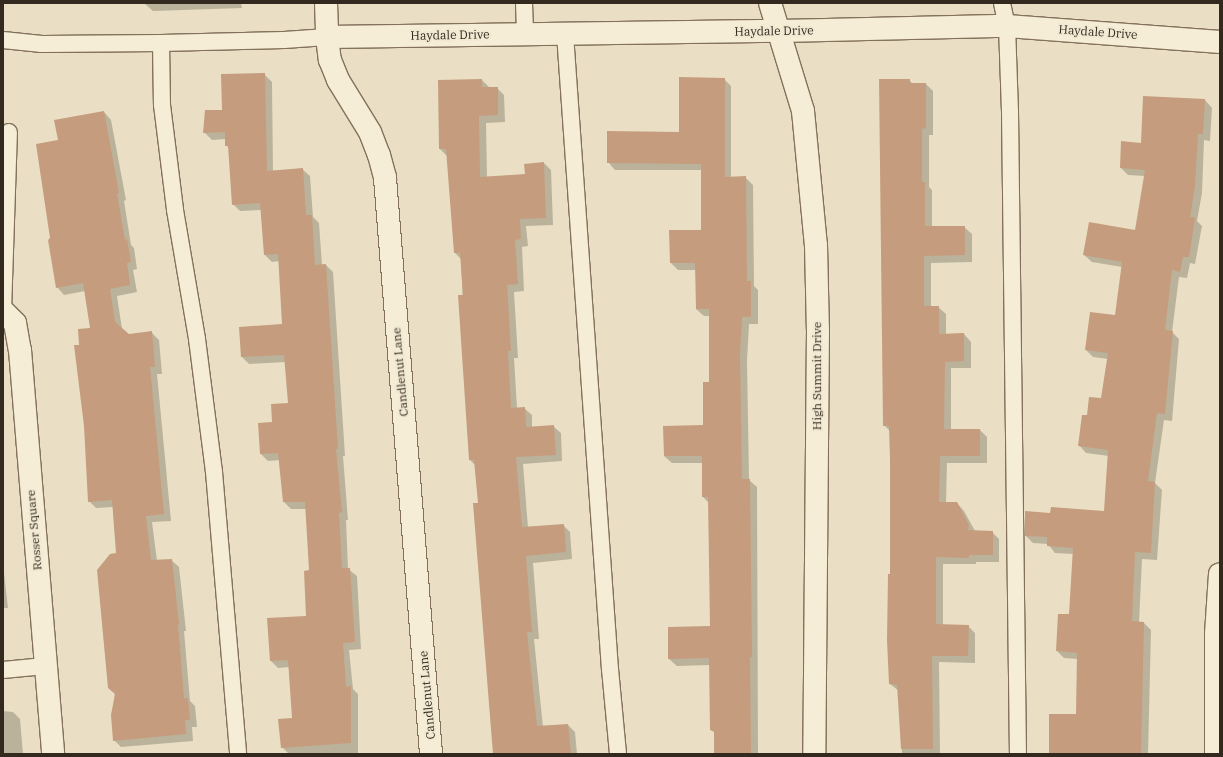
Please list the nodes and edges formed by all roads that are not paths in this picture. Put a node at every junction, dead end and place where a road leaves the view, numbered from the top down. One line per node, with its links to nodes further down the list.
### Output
1 (326, 3): 9 (street, Candlenut Lane)
2 (524, 3): 7 (lane)
3 (770, 3): 6 (street, High Summit Drive)
4 (1002, 3): 5 (lane)
5 (1007, 26): 6 (street, Haydale Drive); 11 (street, Haydale Drive); 23 (lane)
6 (778, 32): 8 (street, Haydale Drive); 22 (street, High Summit Drive)
7 (525, 34): 8 (street, Haydale Drive); 9 (street, Haydale Drive)
8 (565, 34): 21 (lane)
9 (327, 37): 12 (lane); 20 (street, Candlenut Lane)
10 (3, 40): 12 (lane)
11 (1220, 42)
12 (161, 43): 19 (lane)
13 (10, 132): 14 (lane)
14 (3, 311): 16 (street, Rosser Square)
15 (1220, 574): 24 (street)
16 (45, 666): 17 (lane); 18 (street, Rosser Square)
17 (3, 670)
18 (53, 754)
19 (238, 754)
20 (431, 754)
21 (618, 754)
22 (814, 754)
23 (1018, 754)
24 (1216, 754)

